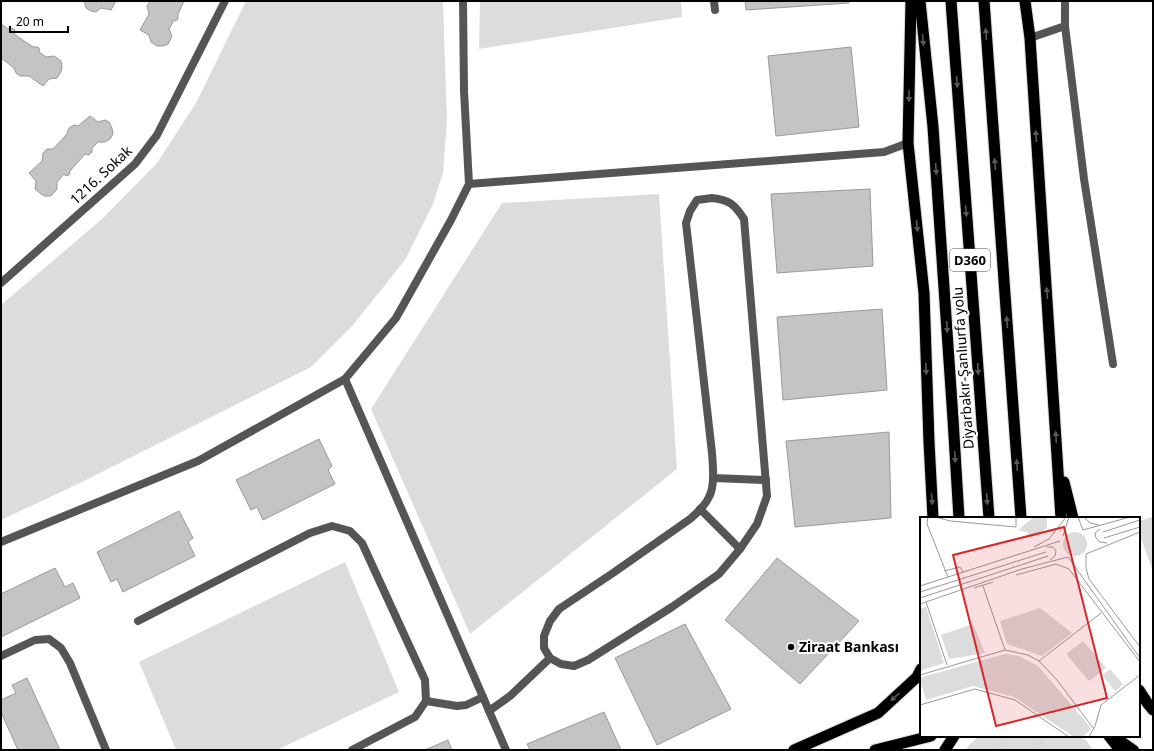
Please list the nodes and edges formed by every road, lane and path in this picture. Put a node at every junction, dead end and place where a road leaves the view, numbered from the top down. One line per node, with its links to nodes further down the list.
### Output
1 (226, 1): 15 (street, 1216. Sokak)
2 (463, 1): 14 (street)
3 (714, 1): 10 (street)
4 (911, 1): 13 (highway, one-way to 13)
5 (920, 1): 23 (highway, one-way to 23)
6 (951, 1): 24 (highway, Diyarbakır-Şanlıurfa yolu / D360, one-way to 24)
7 (984, 1): 25 (highway, D360, one-way to 7)
8 (1025, 1): 12 (highway)
9 (1065, 1): 11 (street)
10 (715, 10)
11 (1065, 26): 12 (street); 16 (street)
12 (1030, 38): 18 (highway, one-way to 12)
13 (908, 143): 14 (street); 22 (highway, one-way to 22)
14 (469, 184): 17 (street)
15 (1, 283)
16 (1113, 364)
17 (345, 379): 28 (street); 35 (street)
18 (1057, 459): 26 (highway); 27 (highway)
19 (713, 478): 20 (street); 20 (street); 21 (street)
20 (766, 480): 29 (street)
21 (700, 509): 29 (street); 32 (street)
22 (933, 517)
23 (959, 517)
24 (989, 517)
25 (1021, 517)
26 (1061, 517)
27 (1073, 517)
28 (1, 542)
29 (740, 550): 32 (street)
30 (138, 621): 36 (street)
31 (1, 656): 43 (street)
32 (550, 658): 37 (street)
33 (920, 671): 46 (highway, one-way to 46)
34 (1140, 692): 38 (highway)
35 (483, 697): 36 (street); 37 (street)
36 (426, 701): 44 (street)
37 (489, 710): 45 (street)
38 (1153, 710)
39 (927, 737): 47 (highway)
40 (953, 737): 48 (highway)
41 (1110, 737): 49 (highway)
42 (1115, 737): 50 (main road)
43 (106, 750)
44 (352, 750)
45 (506, 750)
46 (794, 750)
47 (875, 750)
48 (945, 750)
49 (1118, 750)
50 (1134, 750)

